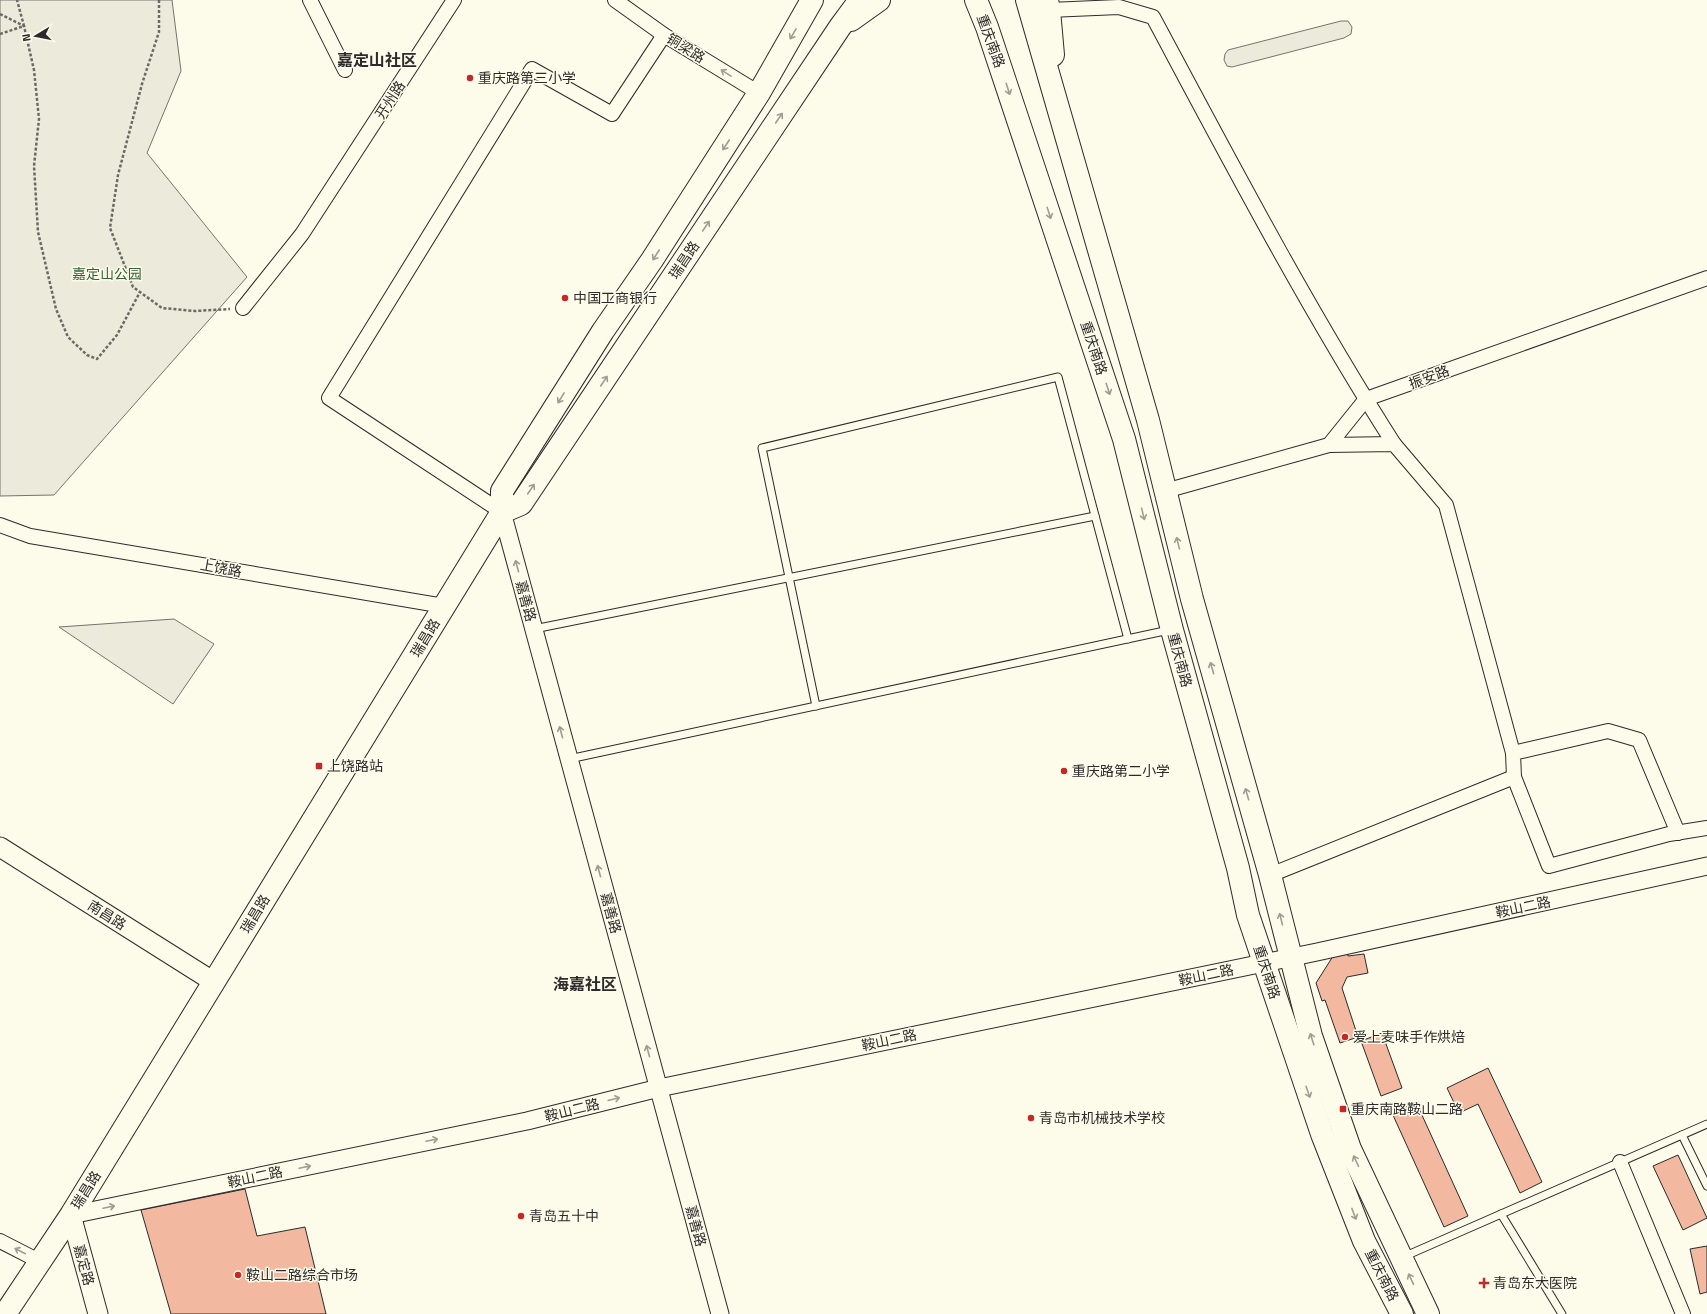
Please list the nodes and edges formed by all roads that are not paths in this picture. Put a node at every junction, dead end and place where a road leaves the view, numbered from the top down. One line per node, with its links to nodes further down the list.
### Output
1 (310, 0): 15 (street)
2 (454, 0): 19 (street, 开州路)
3 (615, 0): 14 (street, 铜梁路)
4 (812, 0): 16 (main road, 瑞昌路, one-way to 16)
5 (860, 0): 12 (main road, 瑞昌路)
6 (879, 0): 12 (main road)
7 (961, 0): 13 (main road)
8 (976, 0): 13 (main road, 重庆南路)
9 (1027, 0): 17 (main road, 重庆南路)
10 (1121, 4): 11 (street); 20 (street)
11 (1048, 5): 17 (main road)
12 (840, 27): 24 (main road, 瑞昌路, one-way to 12)
13 (987, 27): 30 (main road, 重庆南路, one-way to 30)
14 (664, 35): 16 (street, 铜梁路, one-way to 14); 24 (street)
15 (344, 70)
16 (759, 93): 24 (main road, 瑞昌路, one-way to 24)
17 (1056, 98): 23 (main road, 重庆南路)
18 (1707, 278): 20 (street, 振安路)
19 (243, 308)
20 (1366, 400): 21 (street); 22 (street)
21 (1394, 444): 22 (street); 33 (street)
22 (1329, 445): 23 (street)
23 (1165, 491): 40 (main road, 重庆南路, one-way to 23)
24 (502, 512): 28 (main road, 瑞昌路); 29 (street, 嘉善路, one-way to 24)
25 (1095, 516): 27 (lane); 27 (lane); 31 (lane)
26 (0, 525): 28 (street, 上饶路)
27 (789, 578): 29 (lane); 32 (lane)
28 (444, 606): 43 (main road, 瑞昌路)
29 (534, 629): 34 (street, 嘉善路, one-way to 29)
30 (1172, 630): 31 (lane); 42 (main road, 重庆南路)
31 (1128, 639): 32 (lane)
32 (816, 706): 34 (lane)
33 (1513, 753): 35 (street); 37 (street)
34 (569, 759): 44 (street, 嘉善路, one-way to 34)
35 (1514, 777): 37 (street); 40 (street)
36 (1707, 828): 37 (street)
37 (1678, 833)
38 (0, 847): 43 (main road, 南昌路)
39 (1707, 866): 41 (street, 鞍山二路)
40 (1270, 874): 41 (main road, 重庆南路, one-way to 40)
41 (1291, 957): 42 (street, 鞍山二路); 52 (main road, 重庆南路, one-way to 41)
42 (1264, 963): 44 (street, 鞍山二路); 57 (main road, 重庆南路, one-way to 57)
43 (214, 982): 50 (main road, 瑞昌路)
44 (659, 1088): 50 (street, 鞍山二路, one-way to 44); 56 (street, 嘉善路)
45 (1707, 1124): 46 (lane)
46 (1682, 1135): 47 (lane); 48 (lane)
47 (1620, 1162): 49 (lane); 60 (street)
48 (1707, 1186)
49 (1501, 1214): 52 (lane); 59 (lane)
50 (71, 1215): 53 (main road, 瑞昌路); 55 (main road, 嘉定路)
51 (0, 1241): 53 (street, one-way to 51)
52 (1401, 1258): 58 (main road, 重庆南路, one-way to 52)
53 (39, 1262): 54 (main road, 瑞昌路)
54 (5, 1314)
55 (98, 1314)
56 (720, 1314)
57 (1402, 1314)
58 (1428, 1314)
59 (1562, 1314)
60 (1683, 1314)

